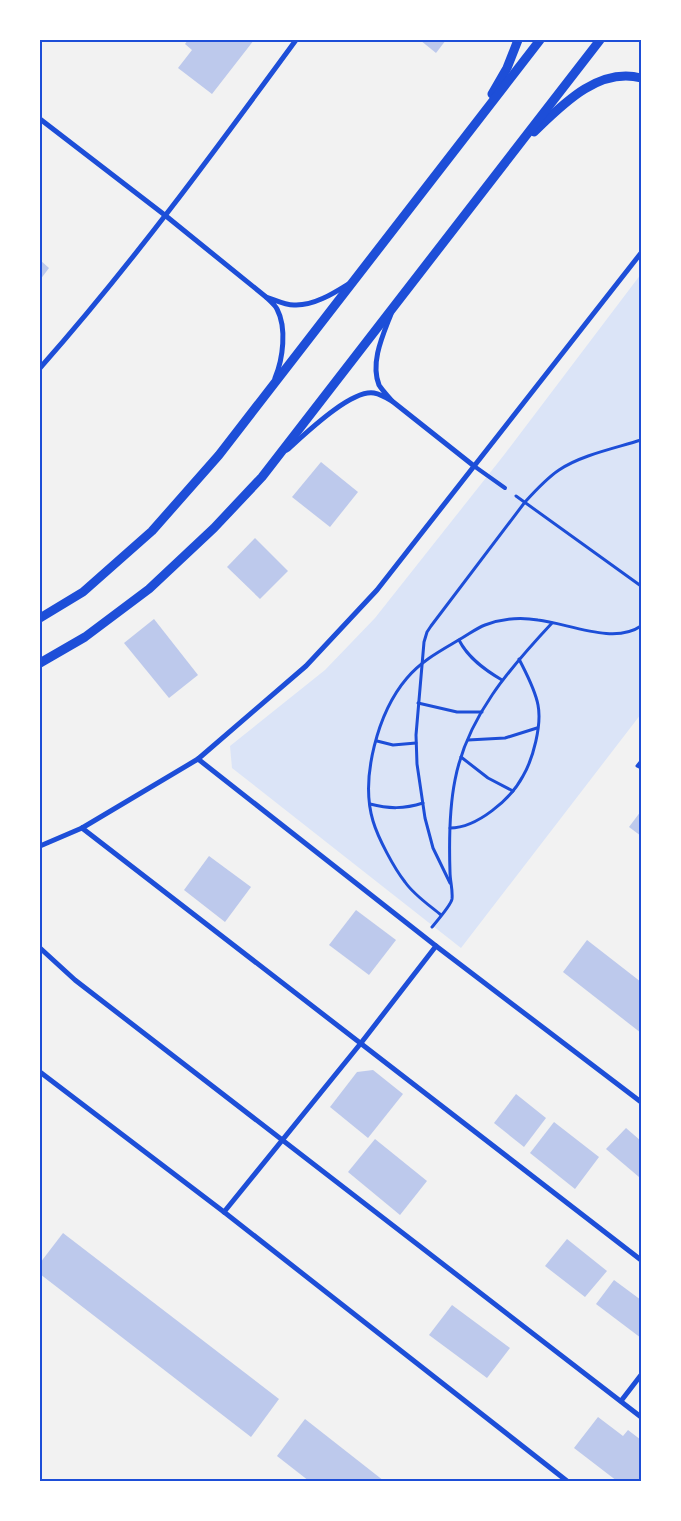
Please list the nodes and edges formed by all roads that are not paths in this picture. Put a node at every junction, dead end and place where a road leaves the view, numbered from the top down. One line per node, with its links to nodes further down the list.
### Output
1 (296, 40): 9 (street)
2 (518, 40): 7 (street)
3 (540, 40): 7 (street)
4 (600, 40): 8 (street)
5 (641, 78): 8 (street)
6 (40, 120): 9 (street)
7 (475, 124): 11 (street)
8 (508, 159): 13 (street)
9 (166, 216): 12 (street); 14 (street)
10 (641, 253): 18 (street)
11 (354, 280): 12 (street); 15 (street)
12 (266, 297): 15 (street)
13 (394, 308): 16 (street); 17 (street)
14 (40, 368)
15 (269, 390): 20 (street)
16 (392, 400): 17 (street); 18 (street)
17 (274, 462): 21 (street)
18 (474, 466): 19 (lane); 22 (street)
19 (505, 488)
20 (40, 618)
21 (40, 663)
22 (198, 759): 23 (street); 25 (street)
23 (82, 828): 24 (street); 27 (street)
24 (40, 846)
25 (436, 946): 27 (street); 29 (street)
26 (40, 948): 30 (street)
27 (361, 1043): 30 (street); 32 (street)
28 (40, 1072): 31 (street)
29 (641, 1102)
30 (282, 1140): 31 (street); 34 (street)
31 (224, 1212): 36 (street)
32 (641, 1260)
33 (641, 1375): 34 (street)
34 (621, 1401): 35 (street)
35 (641, 1417)
36 (567, 1481)

